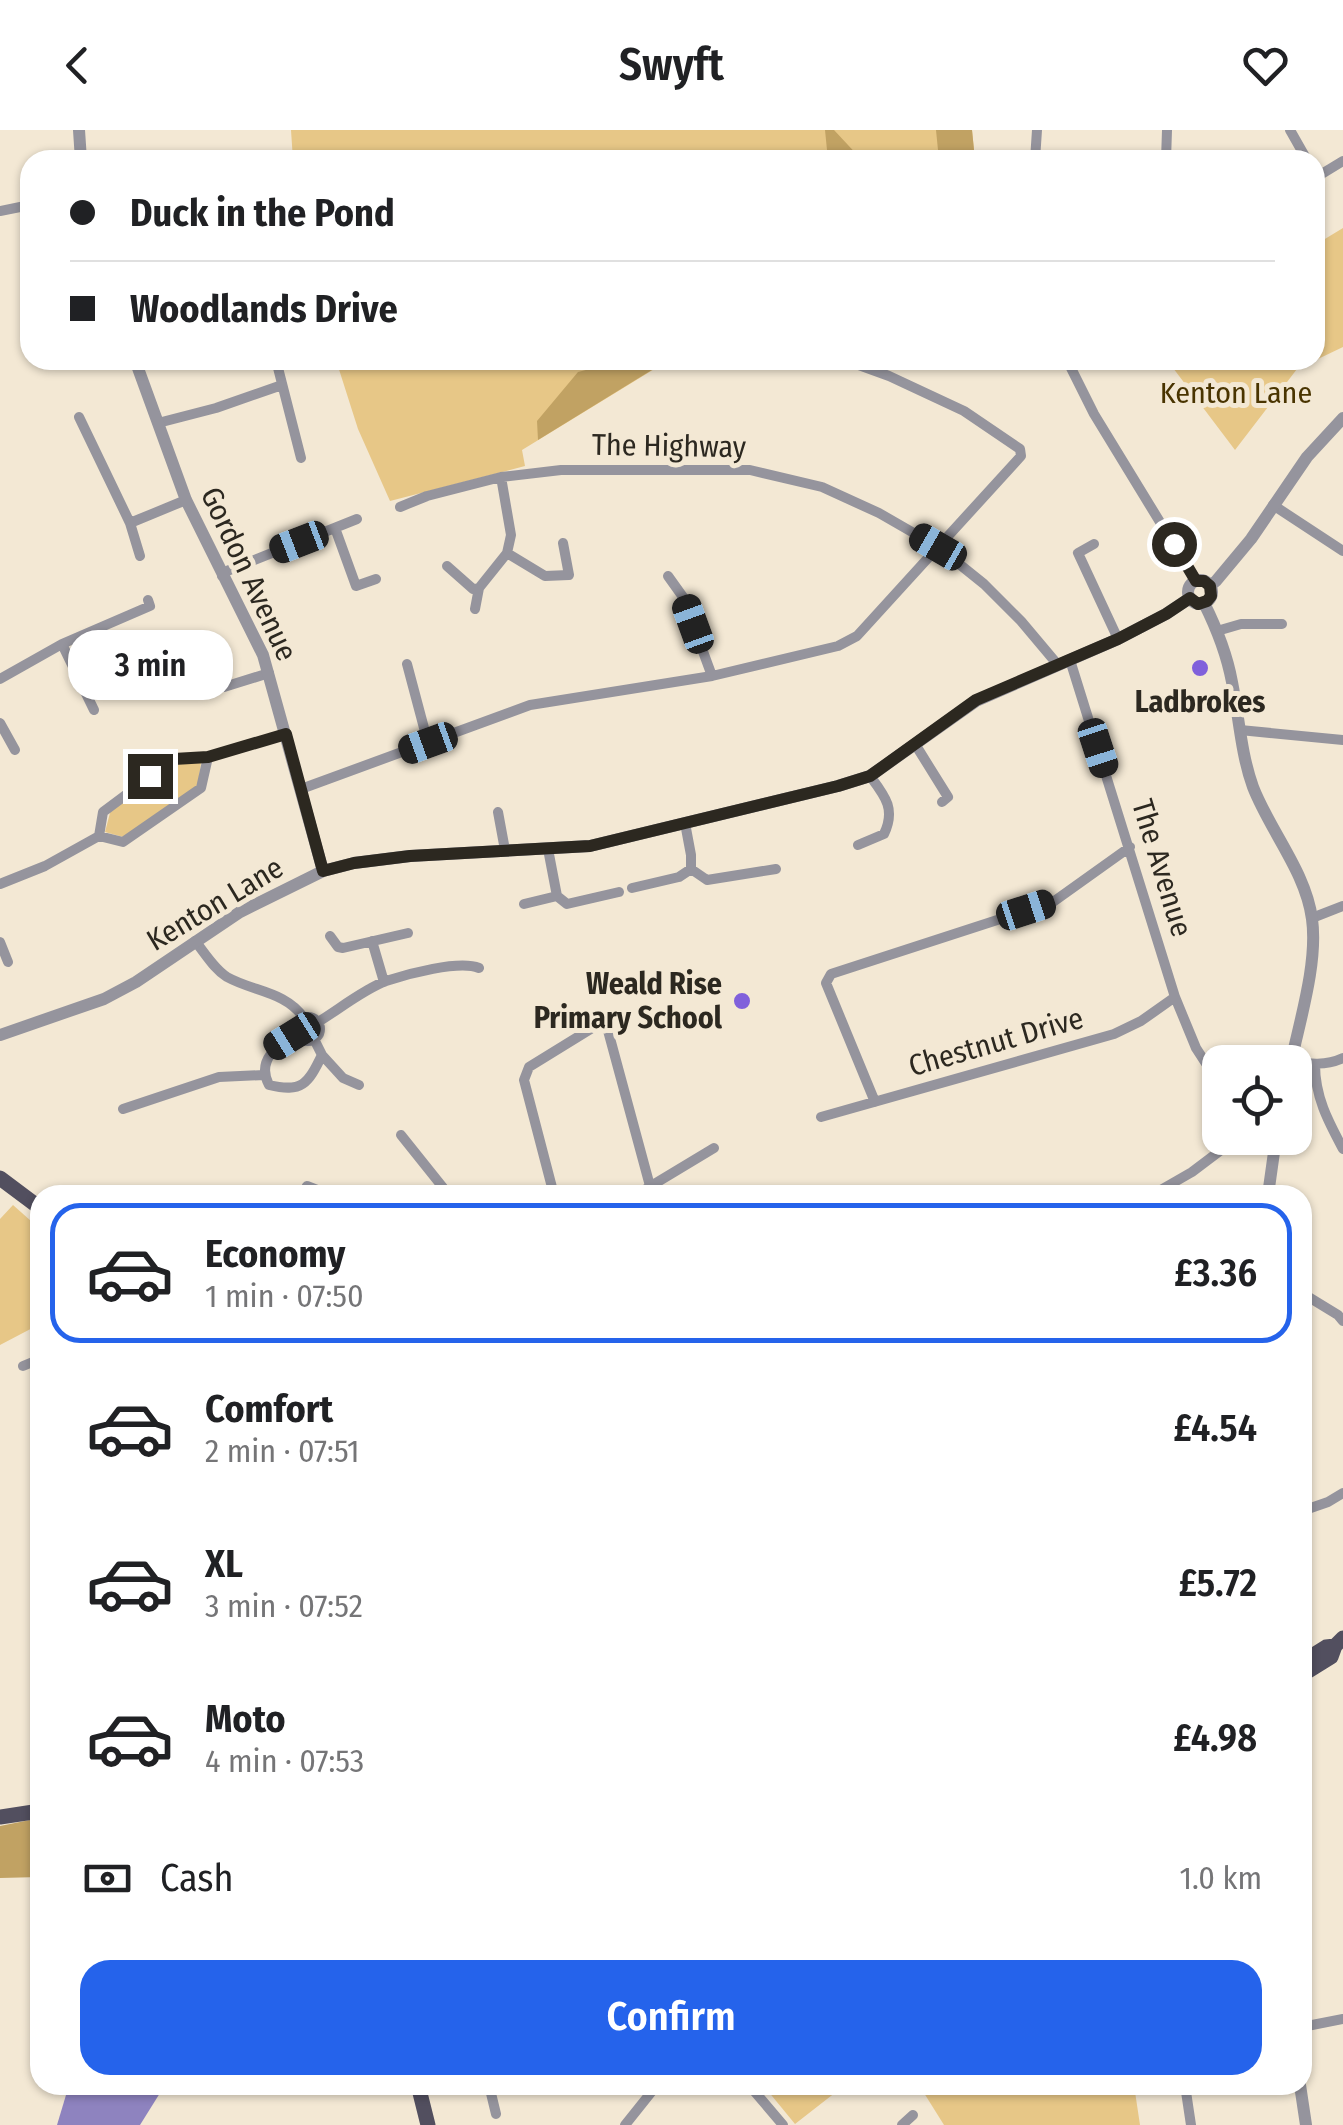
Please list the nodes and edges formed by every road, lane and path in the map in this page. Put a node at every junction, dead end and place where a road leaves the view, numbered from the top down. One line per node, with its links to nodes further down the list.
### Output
1 (139, 370): 8 (street, Gordon Avenue)
2 (278, 370): 5 (street)
3 (872, 370): 19 (street)
4 (1073, 370): 27 (street)
5 (282, 385): 8 (street); 9 (street)
6 (78, 417): 15 (street)
7 (1343, 418): 12 (street)
8 (158, 423): 11 (street, Gordon Avenue)
9 (301, 458)
10 (500, 477): 13 (street, The Highway); 19 (street, The Highway); 21 (street)
11 (186, 500): 15 (street); 24 (street, Gordon Avenue)
12 (1273, 505): 20 (street); 27 (street)
13 (400, 506)
14 (357, 518): 16 (street)
15 (130, 523): 22 (street)
16 (335, 528): 24 (street); 26 (street)
17 (563, 543): 21 (street)
18 (1094, 544): 34 (street)
19 (938, 547): 36 (street, The Highway); 40 (street)
20 (1343, 551)
21 (507, 553): 28 (street)
22 (140, 556)
23 (447, 566): 28 (street)
24 (222, 576): 39 (street, Gordon Avenue)
25 (668, 576): 40 (street)
26 (376, 579)
27 (1203, 583): 30 (street); 30 (street)
28 (479, 588): 31 (street)
29 (148, 600): 35 (street)
30 (1197, 601): 33 (street); 34 (street, Kenton Lane)
31 (475, 609)
32 (1282, 624): 33 (street)
33 (1217, 631): 44 (street)
34 (1118, 639): 36 (street, Kenton Lane)
35 (62, 644): 41 (street); 42 (street)
36 (1064, 662): 48 (street, Kenton Lane); 58 (street, The Avenue)
37 (406, 664): 47 (street)
38 (216, 672): 39 (street)
39 (269, 672): 45 (street, Gordon Avenue)
40 (712, 676): 47 (street)
41 (0, 678)
42 (94, 710)
43 (0, 723): 49 (street)
44 (1240, 730): 46 (street); 70 (street)
45 (286, 734): 50 (street); 52 (street, Gordon Avenue)
46 (1343, 740)
47 (428, 743): 52 (street)
48 (914, 744): 51 (street, Kenton Lane); 53 (street)
49 (15, 750)
50 (208, 757): 56 (street); 56 (street)
51 (870, 776): 55 (street, Kenton Lane); 57 (street)
52 (301, 789): 63 (street, Gordon Avenue)
53 (942, 802)
54 (498, 812): 60 (street)
55 (685, 824): 59 (street, Kenton Lane); 62 (street)
56 (99, 836): 64 (street)
57 (858, 845)
58 (1130, 847): 79 (street, The Avenue); 93 (street)
59 (548, 848): 60 (street, Kenton Lane); 67 (street)
60 (505, 850): 63 (street, Kenton Lane)
61 (776, 868): 62 (street)
62 (691, 869): 65 (street)
63 (323, 871): 73 (street, Kenton Lane)
64 (0, 884)
65 (632, 888)
66 (619, 892): 67 (street)
67 (556, 896): 68 (street)
68 (524, 904)
69 (1343, 906): 70 (street)
70 (1312, 918): 85 (street)
71 (408, 932): 74 (street)
72 (330, 936): 74 (street)
73 (195, 941): 80 (street); 83 (street, Kenton Lane)
74 (372, 941): 78 (street)
75 (0, 942): 76 (street)
76 (8, 962)
77 (479, 968): 78 (street)
78 (384, 982): 81 (street)
79 (1176, 997): 87 (street, The Avenue); 93 (street, Chestnut Drive)
80 (304, 1018): 81 (street); 82 (street)
81 (318, 1022): 84 (street)
82 (298, 1033): 84 (street); 91 (street)
83 (0, 1035)
84 (314, 1039): 86 (street)
85 (1295, 1045)
86 (322, 1055): 91 (street); 92 (street)
87 (1202, 1057)
88 (1343, 1058): 90 (street)
89 (1312, 1064): 90 (street)
90 (1315, 1064): 98 (street)
91 (264, 1074): 94 (street)
92 (359, 1085)
93 (875, 1102): 95 (street, Chestnut Drive)
94 (123, 1109)
95 (821, 1117)
96 (401, 1135): 102 (street)
97 (714, 1148): 105 (street)
98 (1343, 1149)
99 (1214, 1155): 106 (street)
100 (1274, 1155): 107 (street)
101 (0, 1178): 108 (main road)
102 (440, 1185)
103 (551, 1185): 104 (street)
104 (650, 1185)
105 (652, 1185)
106 (1169, 1185)
107 (1269, 1185)
108 (30, 1199)
109 (1312, 1299): 110 (street)
110 (1343, 1321)
111 (30, 1363): 112 (street)
112 (24, 1366)
113 (1343, 1493): 114 (street)
114 (1312, 1508)
115 (1339, 1644): 116 (main road); 117 (main road)
116 (1312, 1656)
117 (1312, 1669)
118 (30, 1813): 119 (main road)
119 (0, 1818)
120 (1343, 2020): 121 (street)
121 (1312, 2025)
122 (420, 2095): 130 (main road)
123 (491, 2095): 128 (street)
124 (649, 2095): 131 (street)
125 (758, 2095): 132 (street)
126 (1186, 2095): 134 (street)
127 (1302, 2095): 135 (street)
128 (496, 2114)
129 (913, 2115): 133 (street)
130 (428, 2125)
131 (625, 2125)
132 (784, 2125)
133 (902, 2125)
134 (1191, 2125)
135 (1306, 2125)

